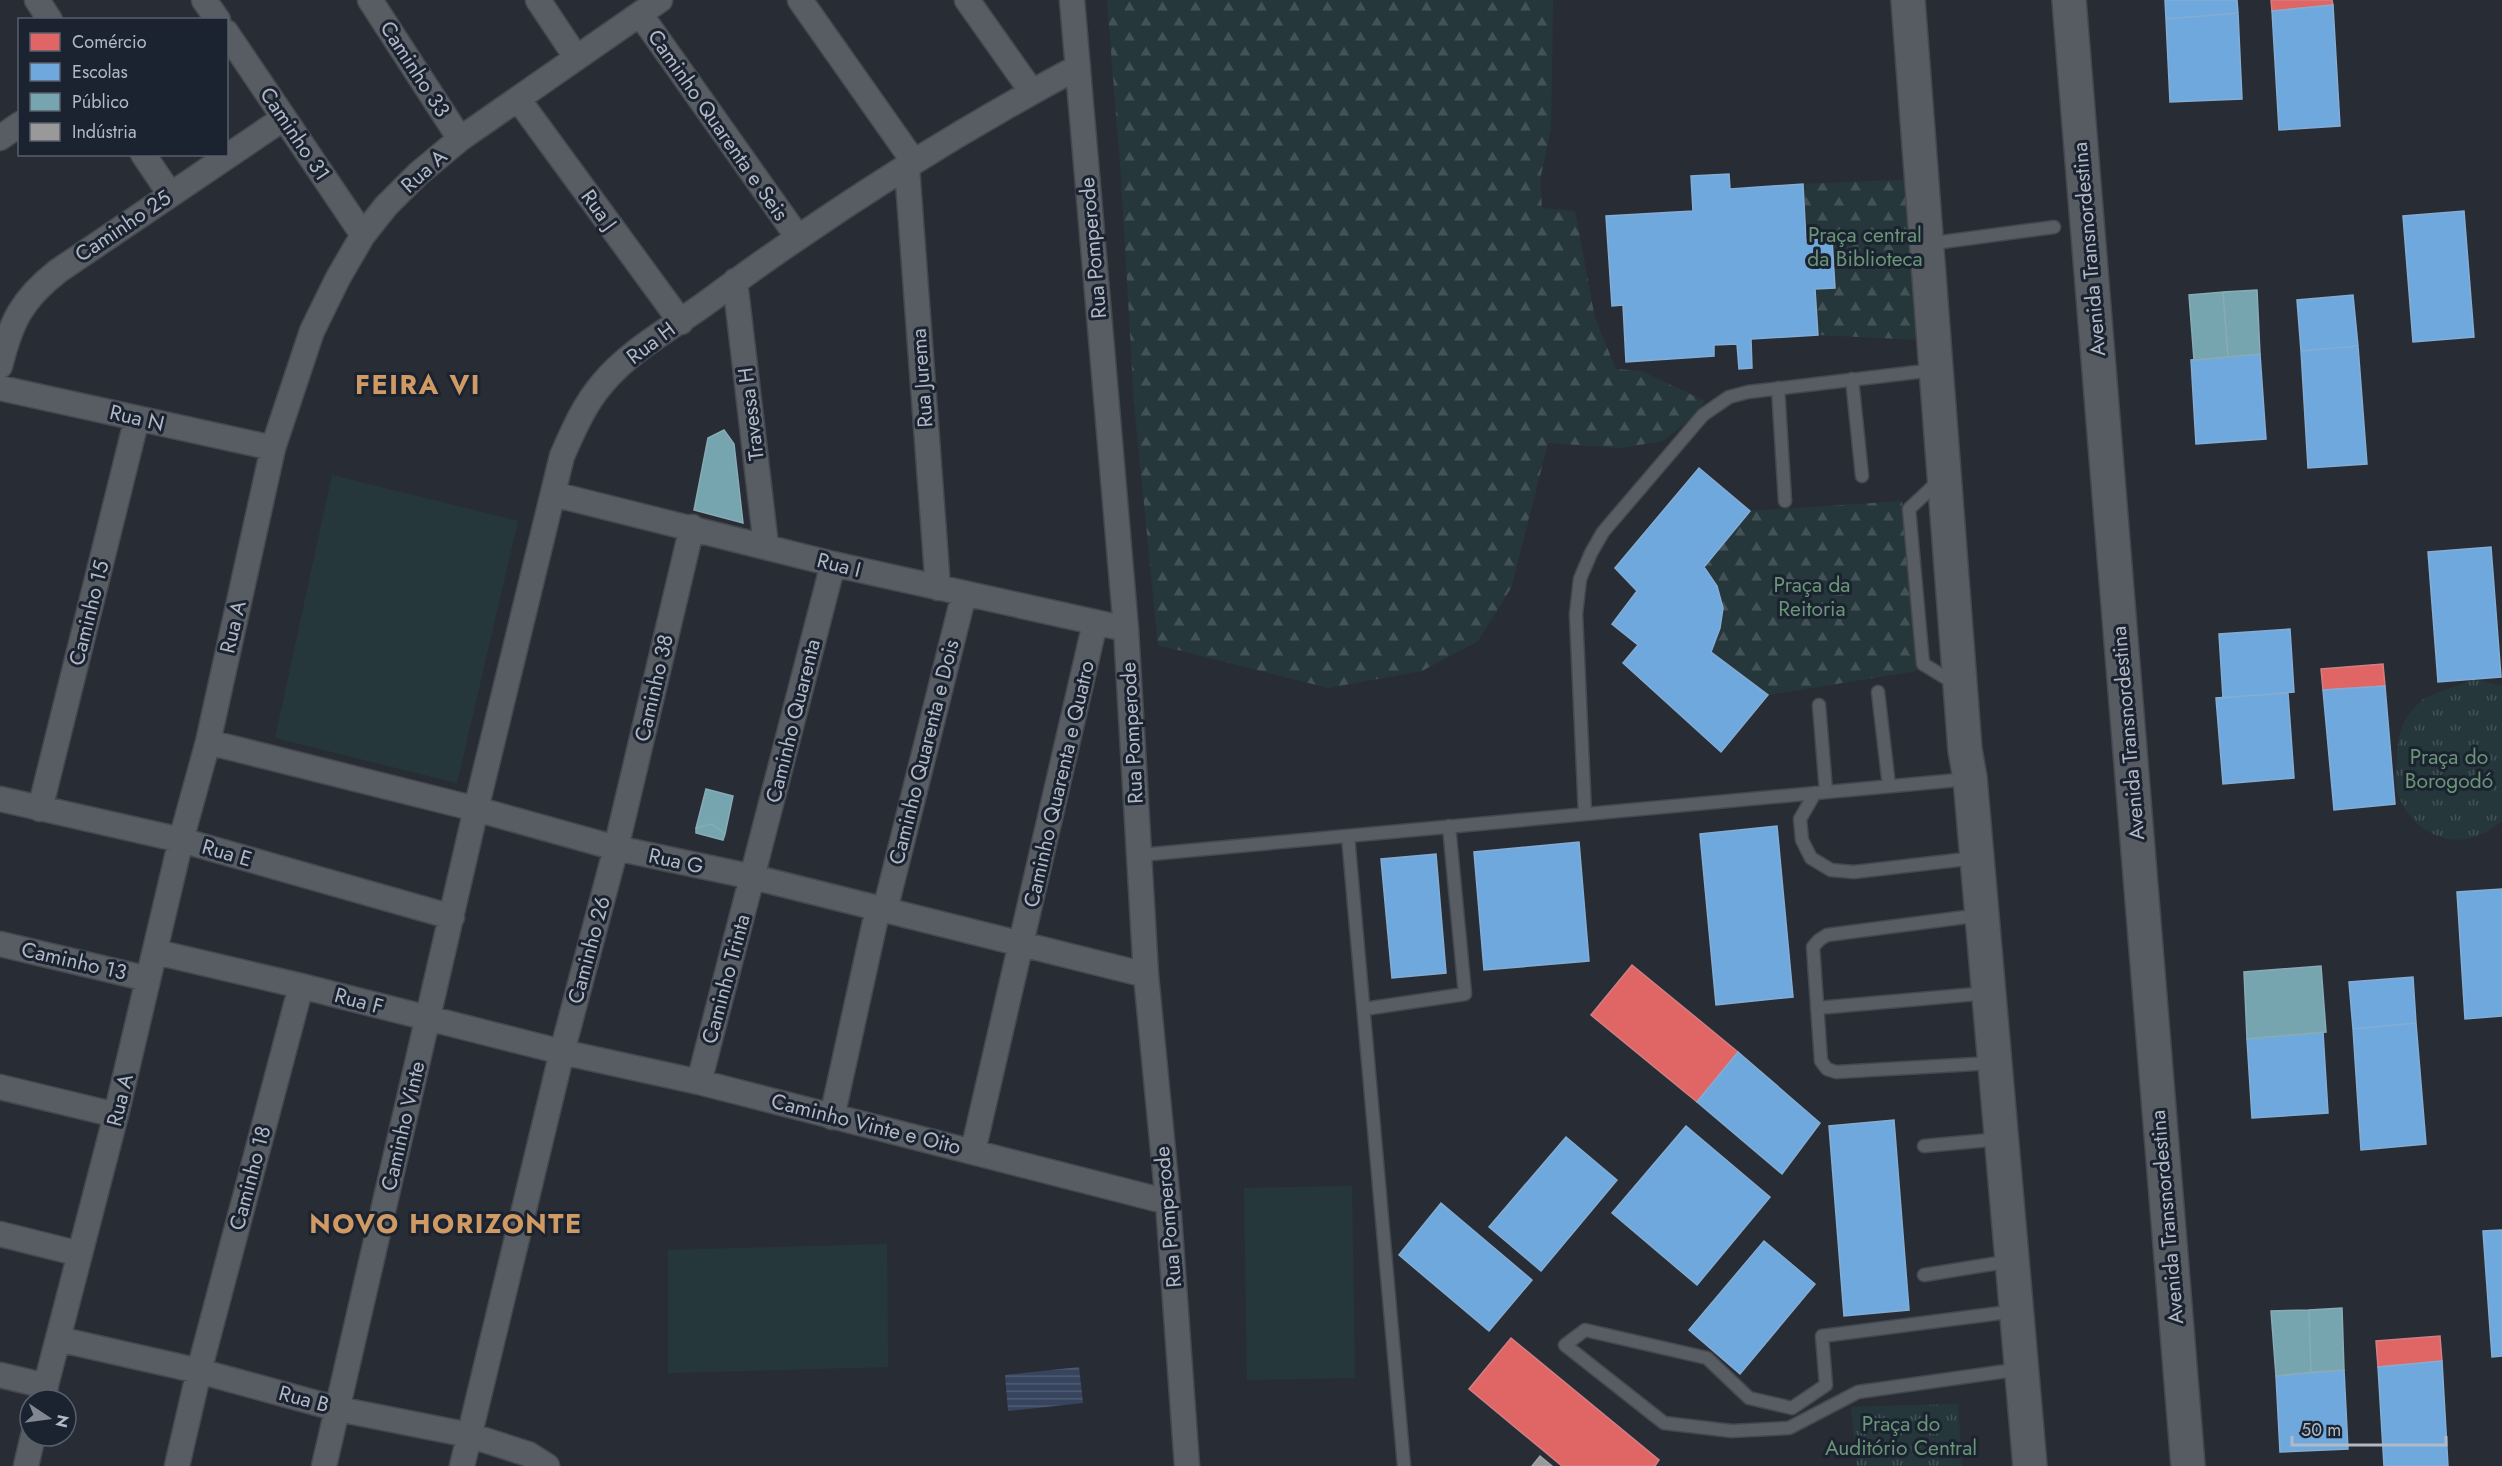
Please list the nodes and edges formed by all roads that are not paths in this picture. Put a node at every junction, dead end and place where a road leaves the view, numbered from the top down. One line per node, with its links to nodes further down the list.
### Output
1 (37, 0): 12 (street)
2 (204, 0): 13 (street)
3 (370, 0): 22 (street, Caminho 33)
4 (538, 0): 15 (street)
5 (660, 0): 11 (street, Rua A)
6 (800, 0): 24 (street)
7 (967, 0): 17 (street)
8 (1072, 0): 16 (street, Rua Pomperode)
9 (1908, 0): 29 (street)
10 (2069, 0): 111 (street, Avenida Transnordestina)
11 (640, 14): 15 (street, Rua A); 28 (street, Caminho Quarenta e Seis)
12 (49, 18)
13 (217, 18)
14 (228, 35): 19 (street, Caminho 31)
15 (576, 57): 18 (street, Rua A)
16 (1078, 66): 17 (street, Rua H); 48 (street, Rua Pomperode)
17 (1032, 92): 24 (street, Rua H)
18 (518, 99): 22 (street, Rua A); 31 (street, Rua J)
19 (285, 118): 25 (street, Caminho 25); 27 (street, Caminho 31)
20 (18, 125): 21 (street)
21 (0, 138)
22 (460, 139): 27 (street, Rua A)
23 (143, 156): 25 (street)
24 (911, 165): 28 (street, Rua H); 45 (street, Rua Jurema)
25 (171, 194): 32 (street, Caminho 25)
26 (2054, 227): 29 (lane)
27 (363, 235): 38 (street, Rua A)
28 (797, 236): 30 (street, Rua H)
29 (1925, 245): 33 (street)
30 (735, 281): 31 (street, Rua H); 43 (street, Travessa H)
31 (681, 321): 40 (street, Rua H)
32 (0, 366)
33 (1935, 370): 34 (lane); 52 (street)
34 (1852, 379): 36 (lane); 39 (lane)
35 (0, 388): 37 (street, Rua N)
36 (1778, 388): 41 (lane); 58 (lane)
37 (137, 418): 38 (street, Rua N); 57 (street, Caminho 15)
38 (273, 448): 51 (street, Rua A)
39 (1862, 476)
40 (553, 494): 42 (street, Rua I); 56 (street, Rua H)
41 (1785, 501)
42 (692, 527): 43 (street, Rua I); 62 (street, Caminho 38)
43 (766, 546): 44 (street, Rua I)
44 (833, 564): 45 (street, Rua I); 65 (street, Caminho Quarenta)
45 (938, 588): 46 (street, Rua I)
46 (964, 594): 47 (street, Rua I); 66 (street, Caminho Quarenta e Dois)
47 (1095, 623): 48 (street, Rua I); 70 (street, Caminho Quarenta e Quatro)
48 (1126, 629): 63 (street, Rua Pomperode)
49 (1878, 692): 53 (lane)
50 (1819, 705): 54 (lane)
51 (208, 742): 56 (street, Rua G); 61 (street, Rua A)
52 (1970, 778): 53 (lane); 64 (street)
53 (1889, 786): 54 (lane)
54 (1821, 792): 58 (lane); 64 (lane)
55 (0, 799): 57 (street, Rua E)
56 (476, 808): 62 (street, Rua G); 68 (street, Rua H)
57 (40, 809): 61 (street, Rua E)
58 (1585, 814): 59 (lane)
59 (1449, 826): 60 (lane); 77 (lane)
60 (1348, 836): 63 (lane); 77 (lane)
61 (181, 840): 68 (street, Rua E); 71 (street, Rua A)
62 (616, 848): 65 (street, Rua G); 79 (street, Caminho 26)
63 (1145, 854): 72 (street, Rua Pomperode)
64 (1977, 857): 67 (street)
65 (753, 877): 66 (street, Rua G); 81 (street, Caminho Trinta)
66 (882, 909): 70 (street, Rua G); 84 (street, Caminho Quarenta e Dois)
67 (1982, 915): 75 (street); 76 (lane)
68 (452, 917): 78 (street, Caminho Vinte)
69 (0, 944): 73 (street, Caminho 13)
70 (1023, 944): 72 (street, Rua G); 87 (street, Caminho Quarenta e Quatro)
71 (156, 952): 73 (street, Rua A); 74 (street, Rua F)
72 (1146, 975): 88 (street, Rua Pomperode)
73 (148, 979): 83 (street, Rua A)
74 (301, 986): 78 (street, Rua F); 96 (street, Caminho 18)
75 (1989, 993): 76 (lane); 80 (street)
76 (1817, 1008): 80 (lane)
77 (1364, 1009): 109 (lane)
78 (427, 1019): 79 (street, Rua F); 100 (street, Caminho Vinte)
79 (562, 1052): 81 (street, Caminho Vinte e Oito); 101 (street, Caminho 26)
80 (1995, 1063): 85 (street)
81 (699, 1082): 84 (street, Caminho Vinte e Oito)
82 (0, 1087): 83 (street)
83 (116, 1115): 90 (street, Rua A)
84 (832, 1118): 87 (street, Caminho Vinte e Oito)
85 (2002, 1139): 86 (lane); 91 (street)
86 (1924, 1146)
87 (973, 1151): 88 (street, Caminho Vinte e Oito)
88 (1168, 1202): 108 (street, Rua Pomperode)
89 (0, 1234): 90 (street)
90 (80, 1254): 94 (street, Rua A)
91 (2012, 1261): 92 (lane); 93 (street)
92 (1924, 1275)
93 (2017, 1311): 95 (street); 95 (lane)
94 (57, 1339): 96 (street, Rua B); 99 (street, Rua A)
95 (2022, 1369): 110 (street)
96 (199, 1371): 100 (street, Rua B); 104 (street, Caminho 18)
97 (0, 1375): 98 (street)
98 (32, 1388)
99 (45, 1388)
100 (338, 1409): 101 (street, Rua B); 105 (street, Caminho Vinte)
101 (469, 1435): 106 (street, Caminho 26); 107 (street, Rua B)
102 (30, 1448): 103 (street)
103 (26, 1466)
104 (177, 1466)
105 (324, 1466)
106 (462, 1466)
107 (547, 1466)
108 (1187, 1466)
109 (1404, 1466)
110 (2030, 1466)
111 (2187, 1466)

